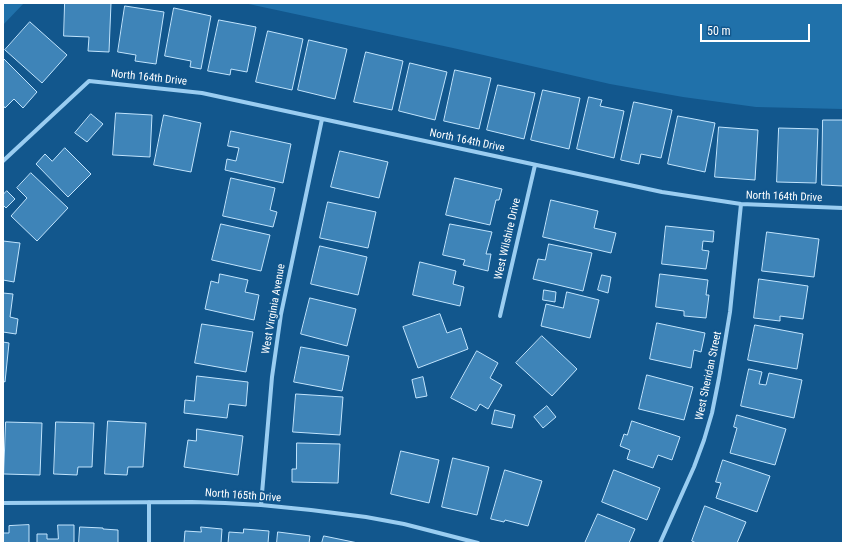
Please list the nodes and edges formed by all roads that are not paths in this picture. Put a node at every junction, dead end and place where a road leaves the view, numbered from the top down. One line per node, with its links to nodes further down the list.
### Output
1 (322, 119): 2 (street, North 164th Drive); 3 (street, North 164th Drive); 9 (street, West Virginia Avenue)
2 (3, 161)
3 (535, 165): 4 (street, North 164th Drive); 6 (street, West Wilshire Drive)
4 (741, 204): 5 (street, North 164th Drive); 12 (street, West Sheridan Street)
5 (843, 208)
6 (500, 316)
7 (149, 502): 8 (street, North 165th Drive); 9 (street, North 165th Drive); 10 (street)
8 (3, 503)
9 (262, 505): 11 (street, North 165th Drive)
10 (149, 543)
11 (478, 543)
12 (660, 543)

